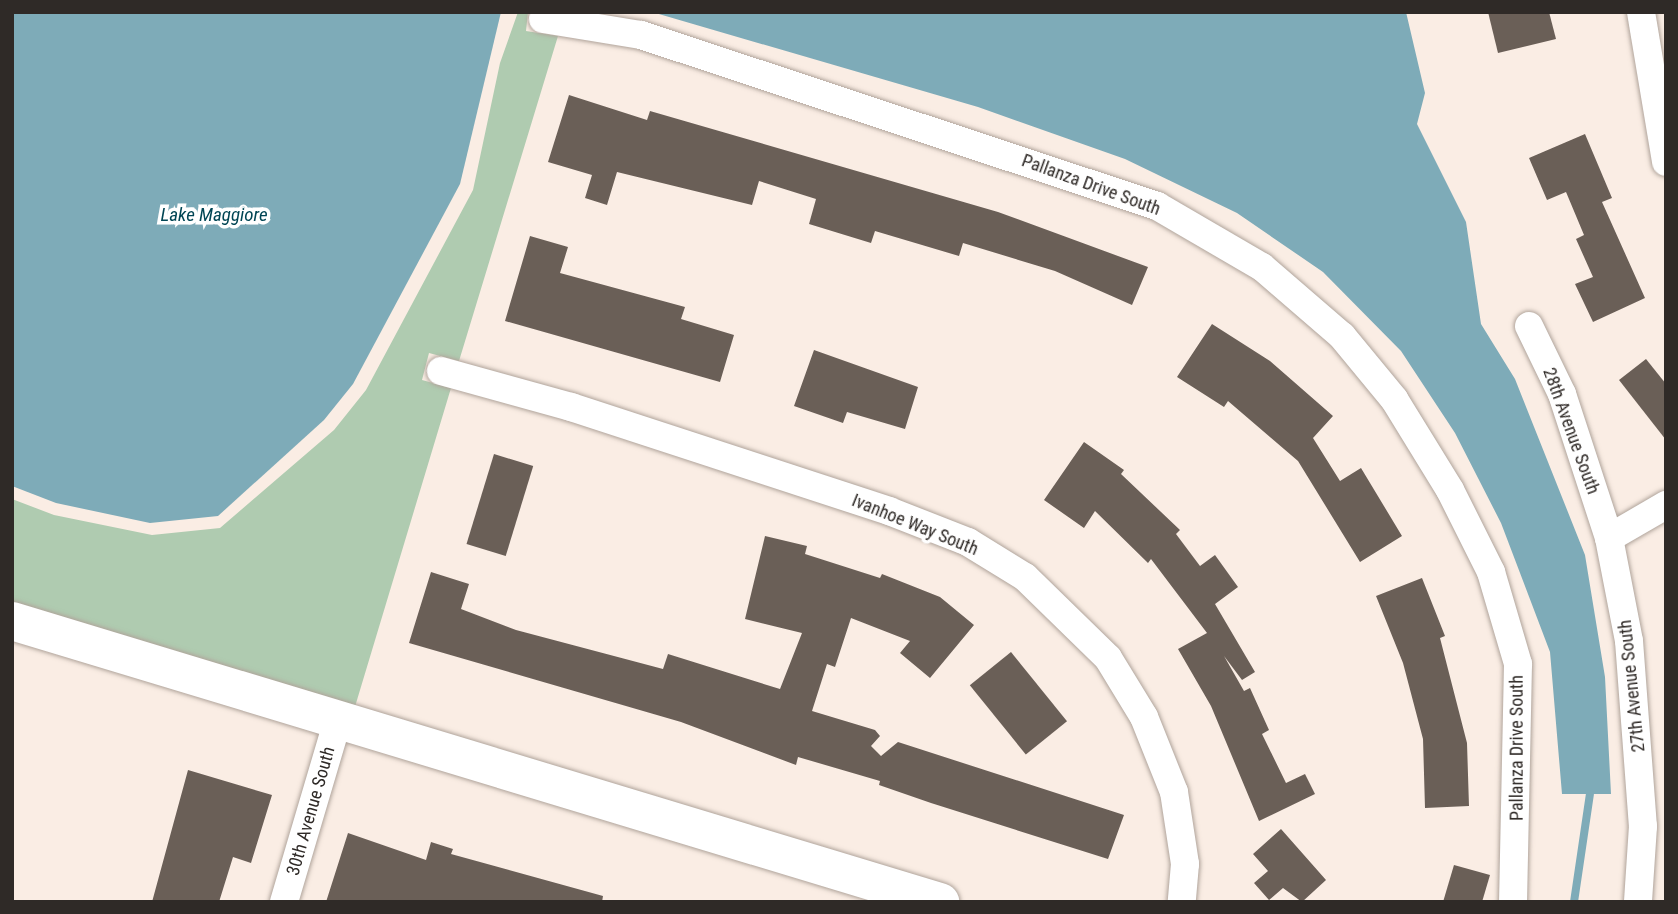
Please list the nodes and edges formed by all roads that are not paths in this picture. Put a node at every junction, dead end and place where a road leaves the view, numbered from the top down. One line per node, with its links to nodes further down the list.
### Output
1 (1641, 12): 3 (street)
2 (543, 19): 13 (street, Pallanza Drive South)
3 (1666, 162)
4 (1529, 326): 7 (street, 28th Avenue South)
5 (441, 371): 12 (street, Ivanhoe Way South)
6 (1666, 505): 7 (street)
7 (1609, 538): 14 (street, 27th Avenue South)
8 (12, 621): 9 (main road)
9 (338, 720): 10 (street, 30th Avenue South); 11 (main road)
10 (284, 902)
11 (940, 902)
12 (1182, 902)
13 (1513, 902)
14 (1638, 902)

